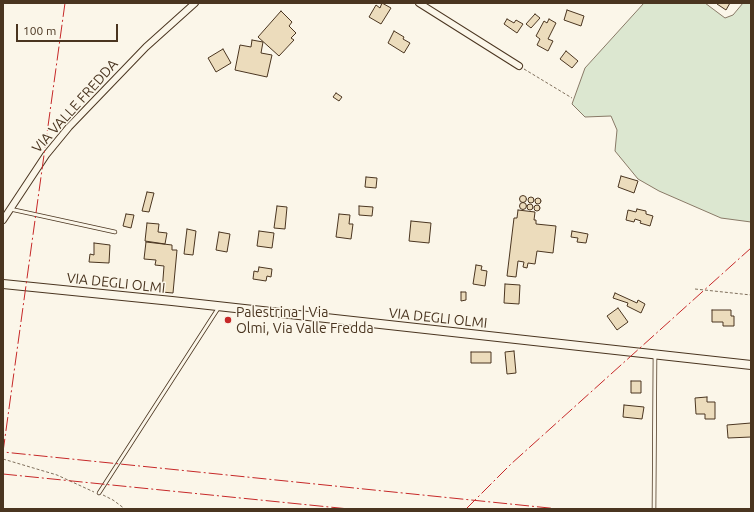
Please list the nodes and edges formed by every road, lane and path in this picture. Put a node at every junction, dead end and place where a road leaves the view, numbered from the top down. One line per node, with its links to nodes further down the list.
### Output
1 (195, 3): 5 (street, VIA VALLE FREDDA)
2 (419, 3): 3 (street)
3 (519, 66): 4 (path)
4 (572, 98)
5 (10, 209): 6 (street, VIA VALLE FREDDA); 7 (lane)
6 (3, 220)
7 (115, 232)
8 (3, 284): 11 (street, VIA DEGLI OLMI)
9 (695, 289): 10 (path)
10 (751, 295)
11 (220, 307): 12 (street, VIA DEGLI OLMI); 15 (lane)
12 (655, 355): 13 (street, VIA DEGLI OLMI); 17 (lane)
13 (751, 365)
14 (3, 459): 15 (path)
15 (99, 493): 16 (path)
16 (125, 509)
17 (654, 509)

